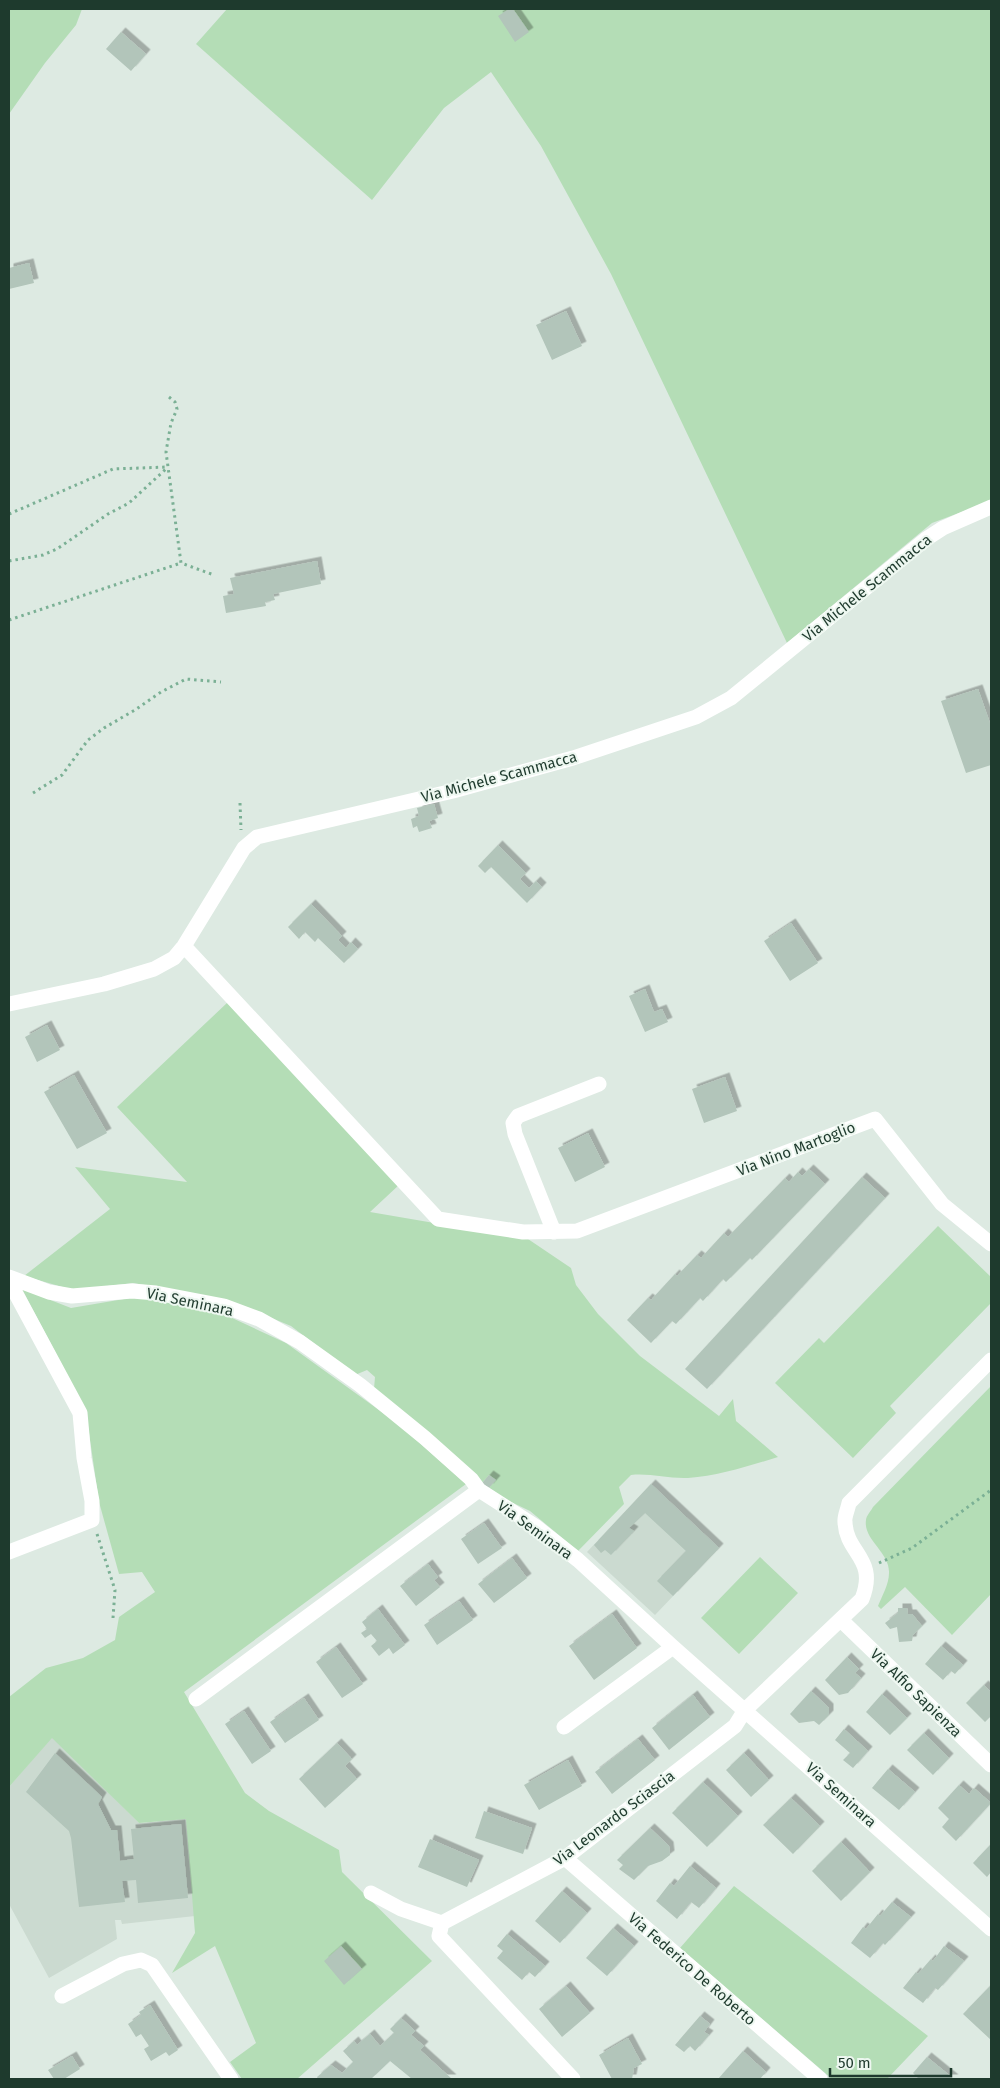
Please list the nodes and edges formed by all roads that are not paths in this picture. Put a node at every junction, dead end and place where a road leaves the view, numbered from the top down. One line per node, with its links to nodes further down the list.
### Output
1 (991, 507): 2 (street, Via Michele Scammacca)
2 (184, 946): 3 (street, Via Michele Scammacca); 5 (street)
3 (9, 1004)
4 (599, 1084): 5 (street)
5 (554, 1232): 6 (street, Via Nino Martoglio)
6 (991, 1244)
7 (9, 1277): 10 (street, Via Seminara)
8 (9, 1281): 11 (street)
9 (991, 1360): 12 (street, Via Leonardo Sciascia)
10 (479, 1490): 13 (street, Via Seminara); 14 (street)
11 (9, 1552)
12 (841, 1620): 15 (street, Via Leonardo Sciascia); 17 (street, Via Alfio Sapienza)
13 (673, 1647): 15 (street, Via Seminara); 16 (street)
14 (196, 1699)
15 (744, 1710): 18 (street, Via Leonardo Sciascia); 20 (street, Via Seminara)
16 (564, 1727)
17 (991, 1765)
18 (565, 1858): 21 (street, Via Leonardo Sciascia); 25 (street, Via Federico De Roberto)
19 (371, 1893): 21 (street)
20 (988, 1920)
21 (442, 1923): 24 (street)
22 (62, 1996): 23 (street)
23 (231, 2079)
24 (573, 2079)
25 (820, 2079)

